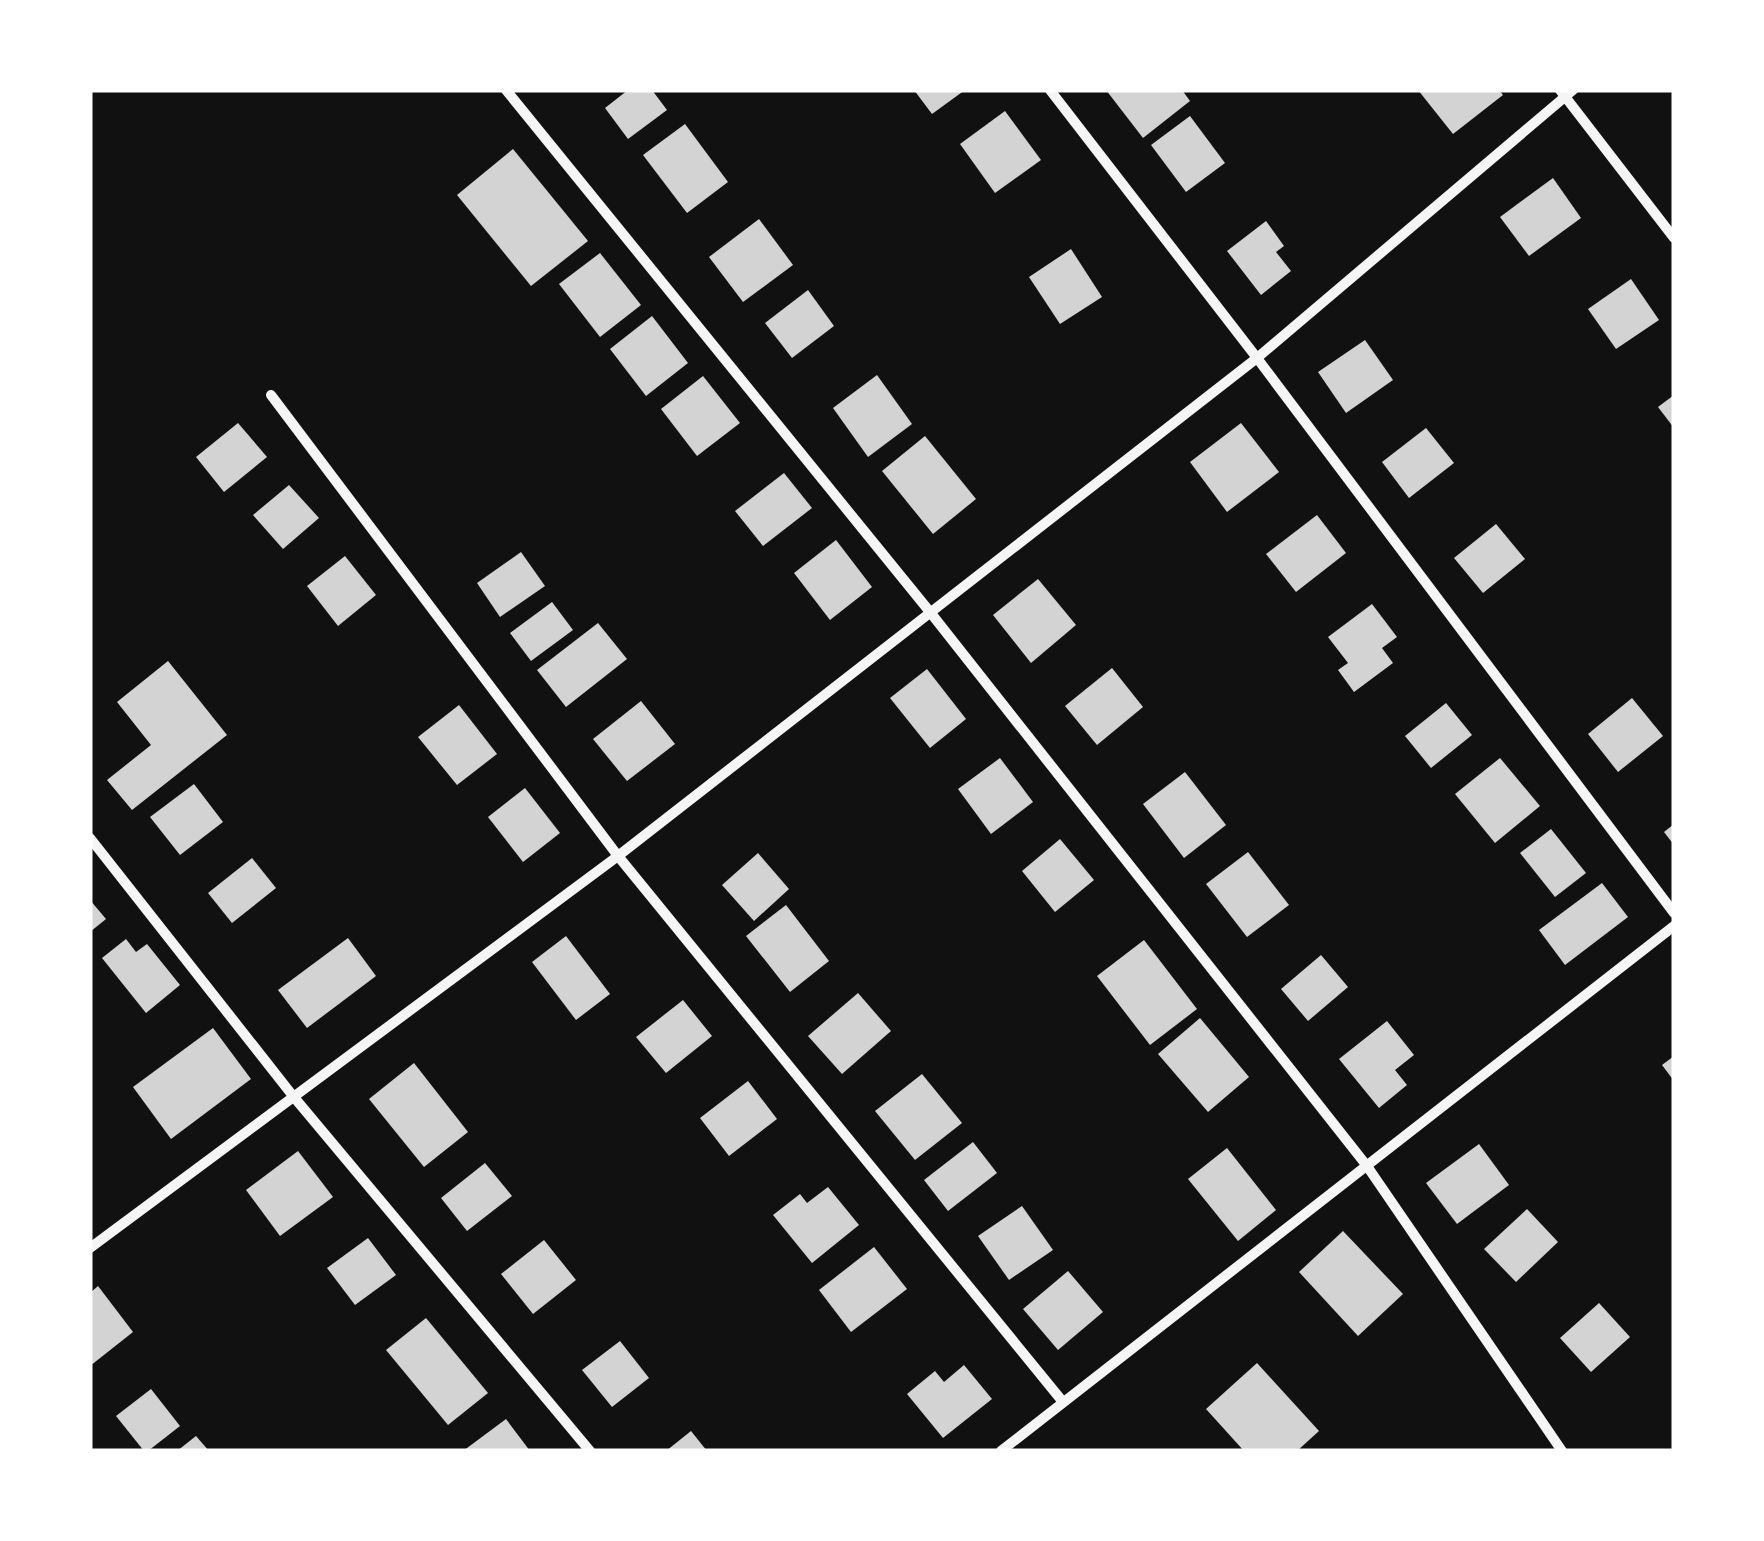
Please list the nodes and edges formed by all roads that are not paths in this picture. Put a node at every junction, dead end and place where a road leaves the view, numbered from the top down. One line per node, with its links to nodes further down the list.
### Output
1 (506, 90): 7 (street)
2 (1050, 90): 5 (street)
3 (1566, 92): 4 (street); 5 (street)
4 (1674, 238)
5 (1258, 358): 7 (street); 10 (street)
6 (271, 395): 9 (street)
7 (930, 612): 9 (street); 13 (street)
8 (90, 838): 12 (street)
9 (618, 856): 12 (street); 15 (street)
10 (1674, 912)
11 (1674, 926): 13 (street)
12 (293, 1096): 14 (street); 16 (street)
13 (1367, 1166): 15 (street); 18 (street)
14 (90, 1248)
15 (1063, 1402): 17 (street)
16 (590, 1451)
17 (1002, 1451)
18 (1562, 1451)

